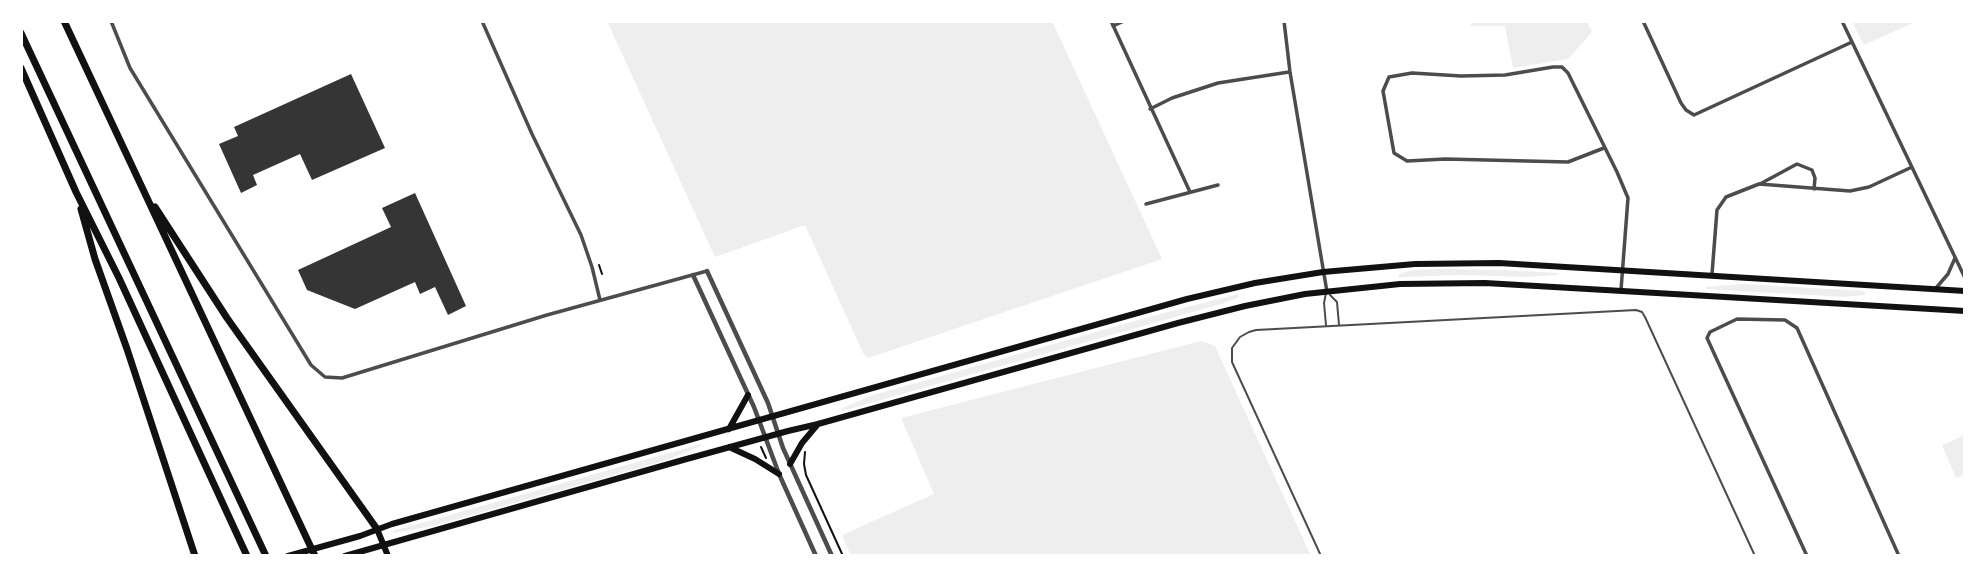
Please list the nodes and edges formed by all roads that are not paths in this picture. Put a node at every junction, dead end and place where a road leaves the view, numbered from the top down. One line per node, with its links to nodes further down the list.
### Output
1 (64, 21): 16 (highway)
2 (111, 21): 34 (street)
3 (482, 21): 34 (street)
4 (1124, 21): 8 (street)
5 (1284, 21): 12 (street)
6 (1643, 21): 10 (street)
7 (1842, 21): 10 (street)
8 (1112, 23): 13 (street)
9 (21, 33): 52 (highway)
10 (1852, 43): 15 (street)
11 (21, 68): 20 (highway)
12 (1290, 72): 13 (street); 26 (street)
13 (1150, 109): 21 (street)
14 (1604, 148): 14 (street); 25 (street)
15 (1912, 167): 19 (street); 23 (street)
16 (140, 183): 48 (highway); 54 (highway)
17 (1759, 184): 19 (street); 19 (street); 28 (street)
18 (1218, 185): 21 (street)
19 (1814, 189)
20 (76, 192): 50 (highway); 51 (highway)
21 (1190, 192): 22 (street)
22 (1146, 204)
23 (1955, 258): 29 (street); 30 (street)
24 (707, 271): 27 (street); 39 (street)
25 (1622, 271): 26 (main road); 28 (main road); 31 (street)
26 (1323, 272): 33 (street); 39 (main road)
27 (693, 275): 34 (street); 38 (street)
28 (1712, 276): 30 (main road)
29 (1965, 278)
30 (1934, 289): 32 (main road)
31 (1621, 290): 33 (main road); 35 (main road)
32 (1965, 291)
33 (1327, 292): 36 (lane); 37 (lane); 41 (main road)
34 (600, 300)
35 (1965, 311)
36 (1339, 326): 37 (lane); 60 (lane)
37 (1327, 327): 59 (lane)
38 (748, 395): 40 (street); 42 (main road)
39 (772, 417): 40 (main road); 43 (street)
40 (760, 421): 42 (main road); 44 (street)
41 (818, 424): 43 (main road); 46 (main road)
42 (729, 429): 48 (main road)
43 (778, 433): 44 (main road); 46 (street)
44 (765, 437): 45 (main road); 47 (street)
45 (729, 447): 47 (main road); 49 (main road)
46 (790, 464): 58 (street)
47 (779, 474): 57 (street)
48 (377, 529): 49 (main road); 53 (main road)
49 (384, 545): 55 (main road); 56 (main road)
50 (195, 556)
51 (247, 556)
52 (266, 556)
53 (288, 556)
54 (315, 556)
55 (345, 556)
56 (388, 556)
57 (816, 556)
58 (832, 556)
59 (1321, 556)
60 (1755, 556)
61 (1807, 556): 62 (street)
62 (1899, 556)

